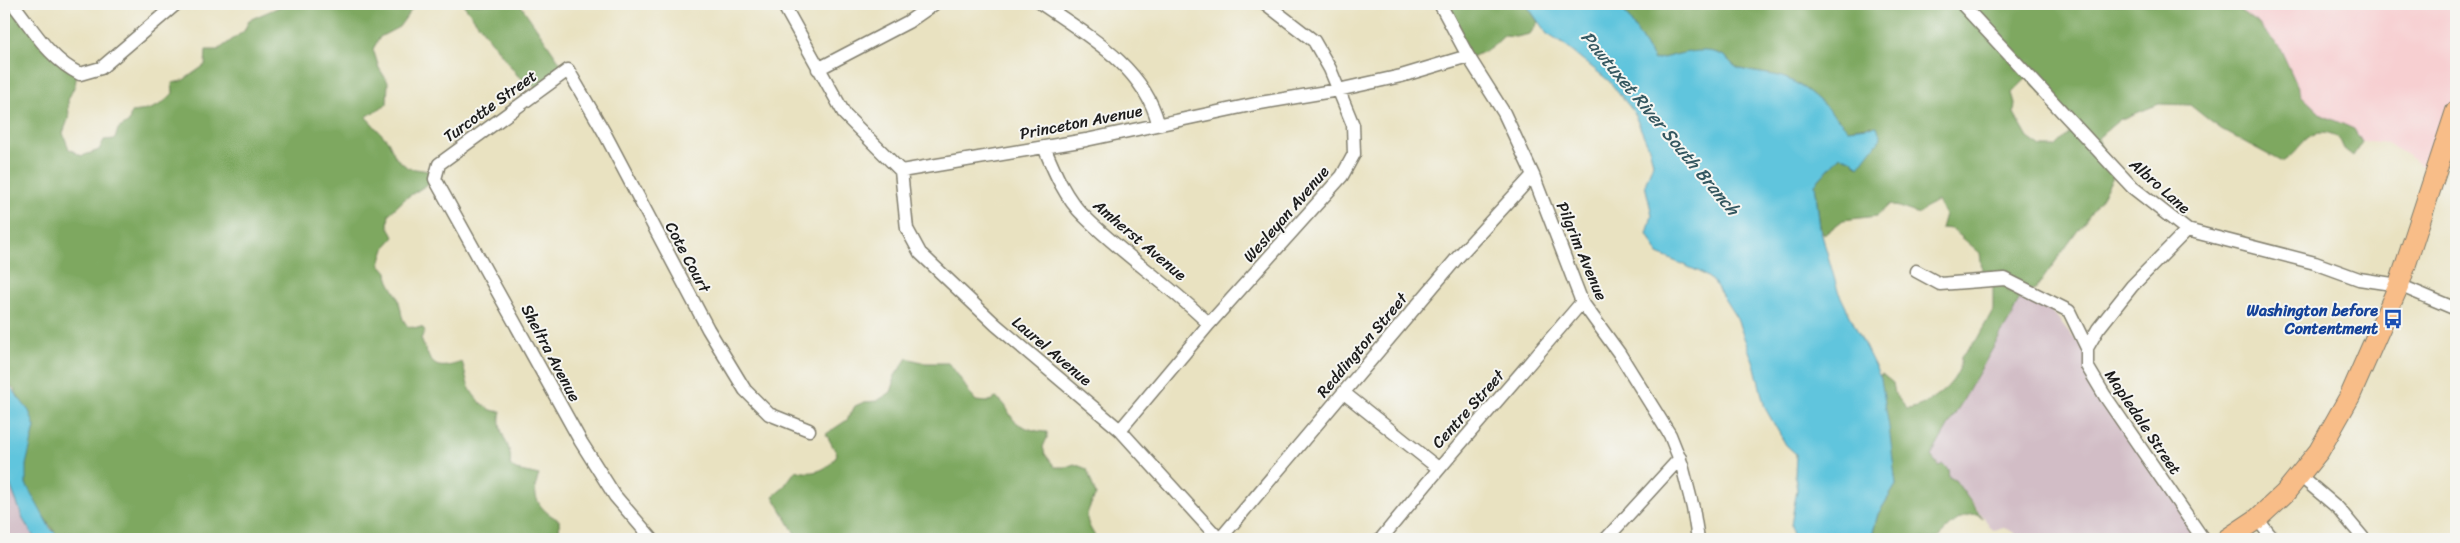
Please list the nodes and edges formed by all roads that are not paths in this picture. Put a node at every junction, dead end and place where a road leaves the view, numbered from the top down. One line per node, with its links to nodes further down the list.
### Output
1 (14, 4): 2 (street)
2 (176, 4)
3 (783, 4): 11 (street)
4 (934, 4): 11 (street)
5 (1042, 4): 14 (street)
6 (1266, 4): 12 (street, Wesleyan Avenue)
7 (1440, 4): 9 (street, Pilgrim Avenue)
8 (1962, 4): 19 (street, Albro Lane)
9 (1468, 56): 12 (street, Princeton Avenue); 18 (street, Pilgrim Avenue)
10 (568, 70): 17 (street, Turcotte Street); 27 (street, Cote Court)
11 (818, 70): 16 (street)
12 (1338, 90): 14 (street, Princeton Avenue); 24 (street, Wesleyan Avenue)
13 (2456, 111): 21 (main road)
14 (1158, 123): 15 (street, Princeton Avenue)
15 (1044, 147): 16 (street, Princeton Avenue); 24 (street, Amherst Avenue)
16 (901, 170): 28 (street, Laurel Avenue)
17 (437, 173): 33 (street, Sheltra Avenue)
18 (1533, 175): 22 (street, Pilgrim Avenue); 26 (street, Reddington Street)
19 (2186, 230): 21 (street, Albro Lane); 25 (street)
20 (1916, 271): 25 (street, Mapledale Street)
21 (2399, 285): 23 (street, Albro Lane); 31 (main road)
22 (1582, 302): 29 (street, Pilgrim Avenue); 30 (street, Centre Street)
23 (2456, 310)
24 (1209, 324): 28 (street, Wesleyan Avenue)
25 (2087, 348): 38 (street, Mapledale Street)
26 (1344, 393): 30 (street); 34 (street, Reddington Street)
27 (809, 430)
28 (1120, 430): 34 (street, Laurel Avenue)
29 (1680, 458): 36 (street); 37 (street, Pilgrim Avenue)
30 (1438, 468): 35 (street, Centre Street)
31 (2299, 475): 32 (main road); 41 (street)
32 (2257, 519): 39 (main road); 40 (street)
33 (652, 539)
34 (1219, 539)
35 (1381, 539)
36 (1606, 539)
37 (1698, 539)
38 (2203, 539)
39 (2227, 539)
40 (2273, 539)
41 (2364, 539)

